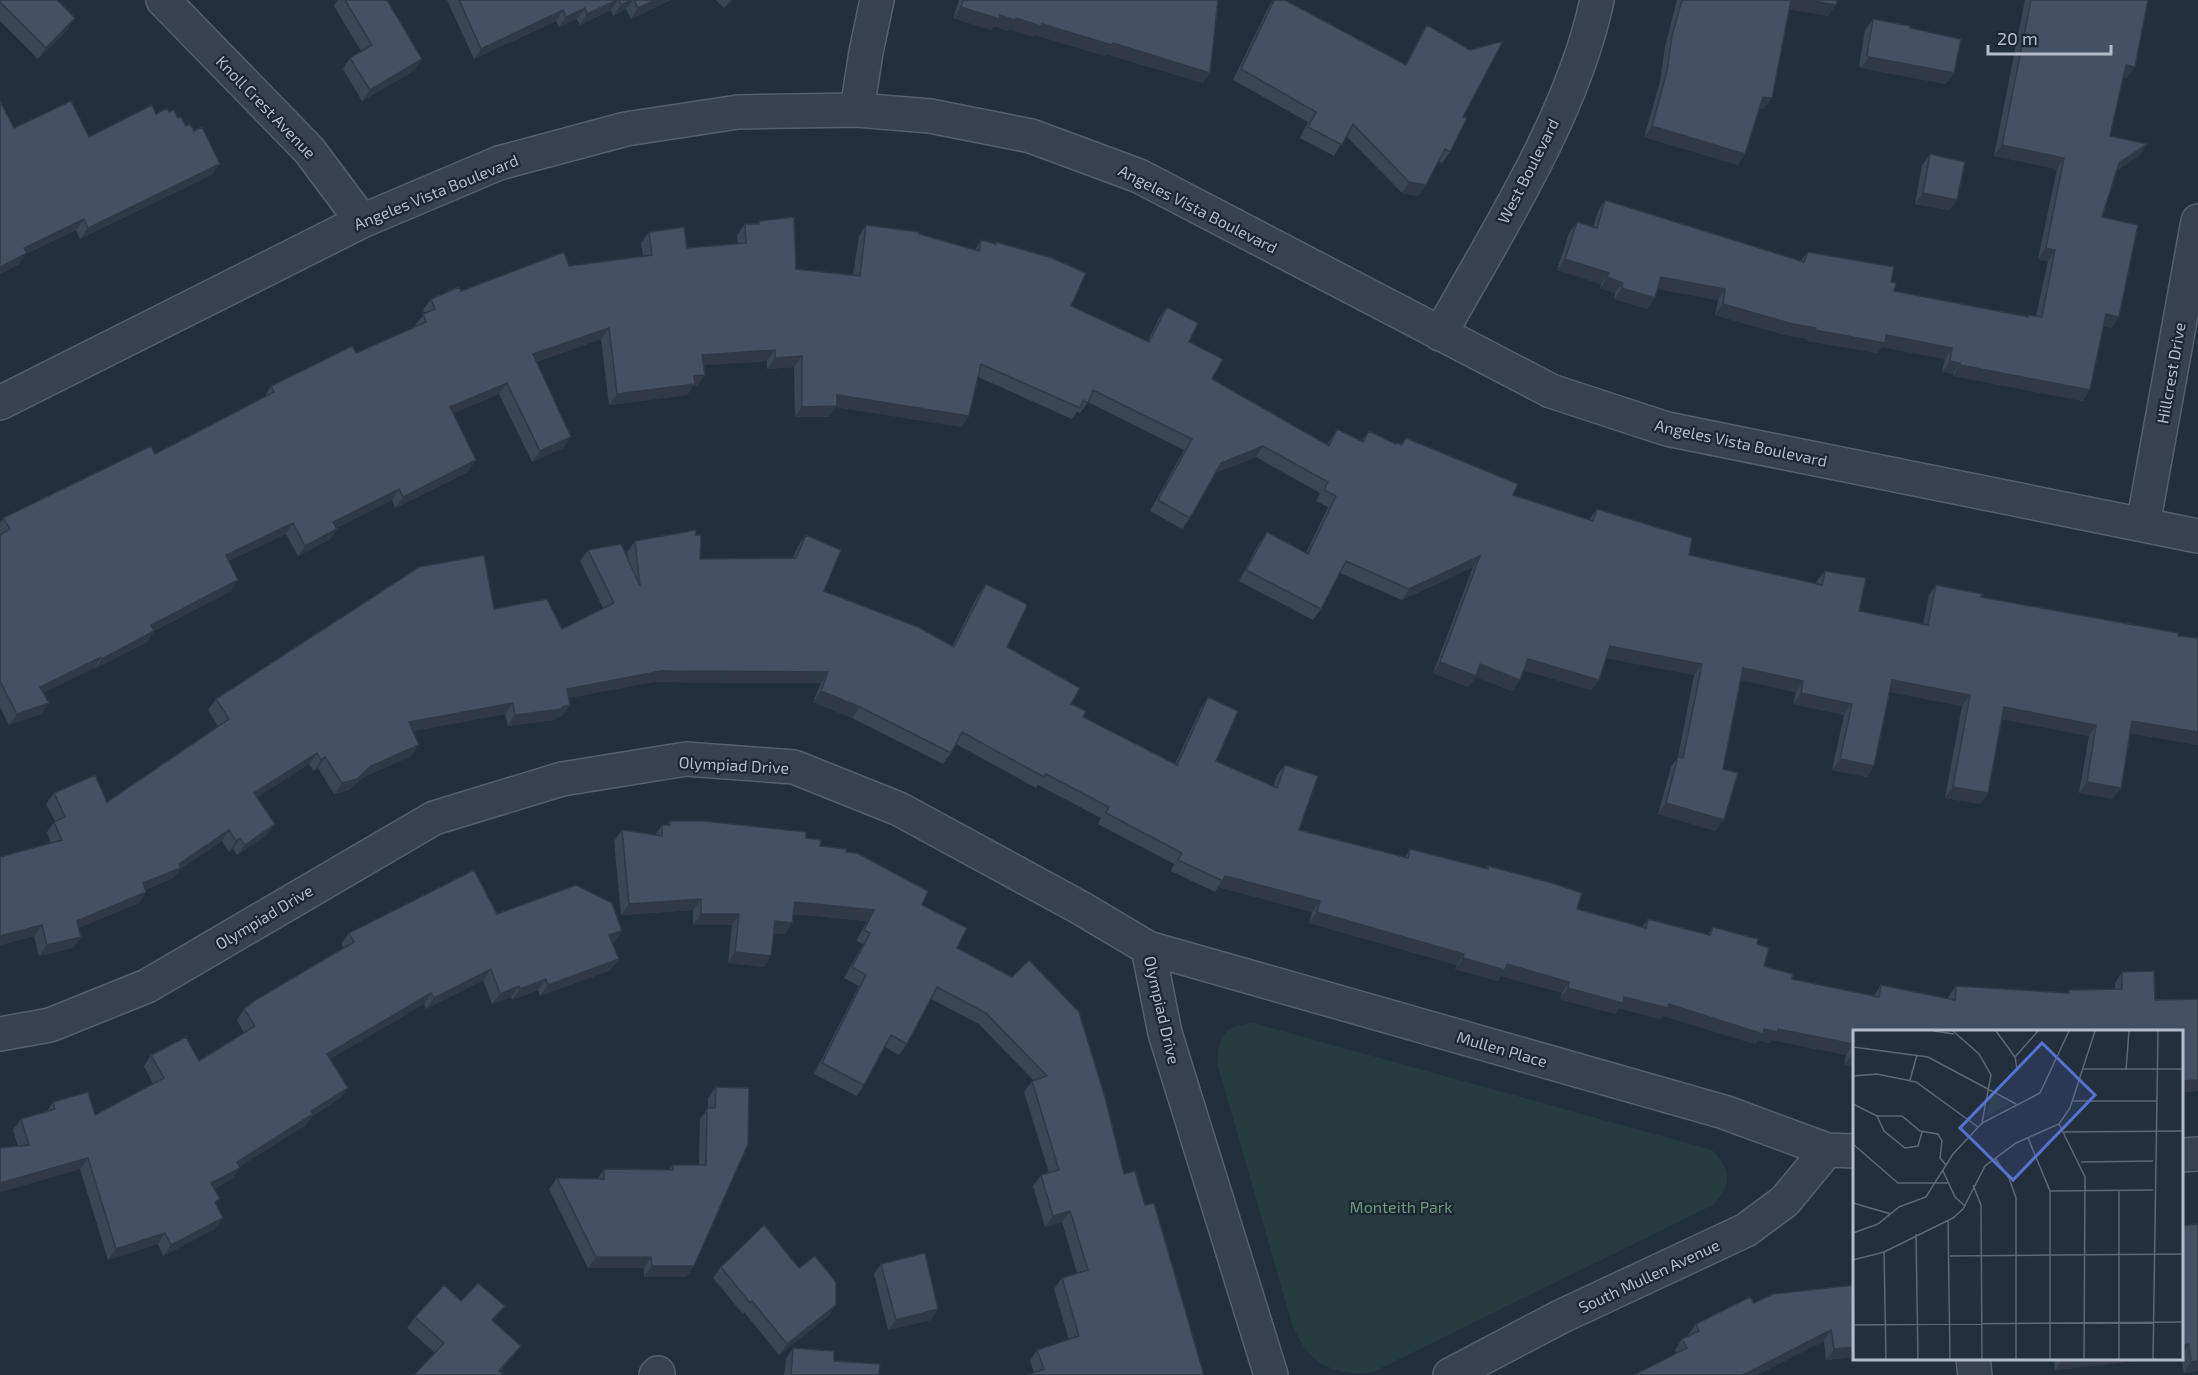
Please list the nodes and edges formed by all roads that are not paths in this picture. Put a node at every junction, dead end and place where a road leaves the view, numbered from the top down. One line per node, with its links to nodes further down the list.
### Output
1 (163, 0): 5 (street, Knoll Crest Avenue)
2 (877, 0): 4 (street)
3 (1598, 0): 7 (street, West Boulevard)
4 (857, 110): 5 (street, Angeles Vista Boulevard); 7 (street, Angeles Vista Boulevard)
5 (362, 221): 8 (street, Angeles Vista Boulevard)
6 (2198, 221): 9 (street, Hillcrest Drive)
7 (1440, 334): 9 (street, Angeles Vista Boulevard)
8 (0, 403)
9 (2143, 525): 10 (street, Angeles Vista Boulevard)
10 (2198, 536)
11 (1148, 948): 12 (street, Olympiad Drive); 13 (street, Mullen Place); 17 (street, Olympiad Drive)
12 (0, 1034)
13 (1841, 1151): 18 (street, South Mullen Avenue)
14 (2198, 1154): 15 (street)
15 (2183, 1155)
16 (1973, 1360): 19 (street)
17 (1271, 1375)
18 (1450, 1375)
19 (1975, 1375)

